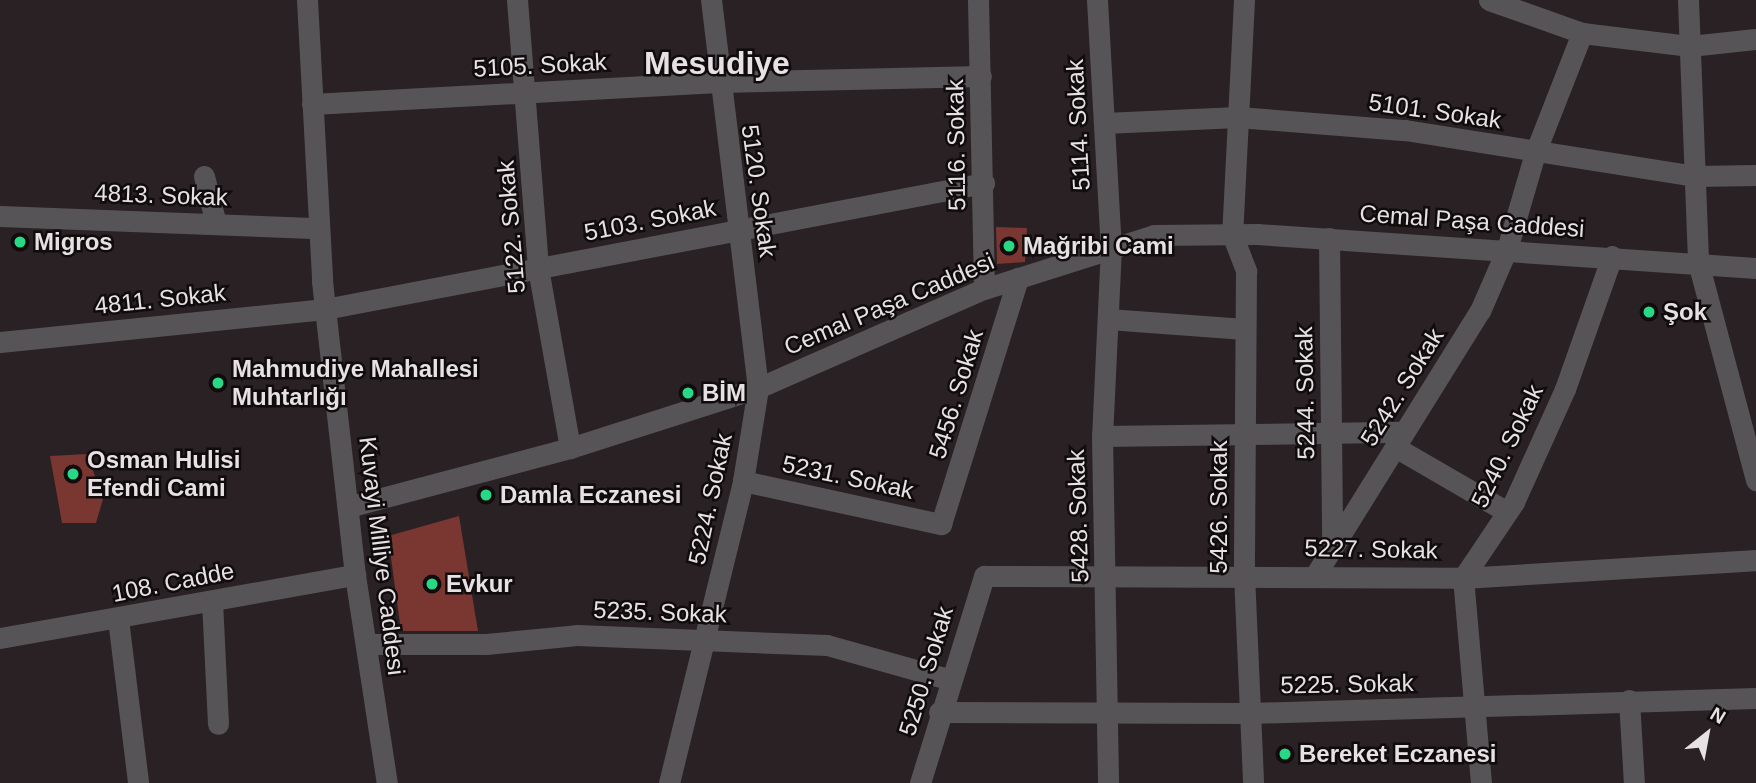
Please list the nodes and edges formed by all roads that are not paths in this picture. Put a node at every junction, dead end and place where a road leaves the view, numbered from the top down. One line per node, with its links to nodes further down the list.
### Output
1 (307, 0): 15 (street, Kuvayi Milliye Caddesi)
2 (517, 0): 14 (street, 5122. Sokak)
3 (711, 0): 13 (street, 5120. Sokak)
4 (978, 0): 12 (street, 5116. Sokak)
5 (1097, 0): 17 (street, 5114. Sokak)
6 (1244, 0): 16 (street)
7 (1489, 0): 9 (street)
8 (1688, 0): 11 (street)
9 (1582, 33): 11 (street); 18 (street, 5242. Sokak)
10 (1756, 39): 11 (street)
11 (1690, 46): 21 (street)
12 (981, 76): 13 (street, 5105. Sokak); 22 (street, 5116. Sokak)
13 (718, 82): 14 (street, 5105. Sokak); 26 (street, 5120. Sokak)
14 (527, 92): 15 (street, 5105. Sokak); 33 (street, 5122. Sokak)
15 (312, 104): 25 (street, Kuvayi Milliye Caddesi)
16 (1238, 117): 17 (street, 5101. Sokak); 18 (street, 5101. Sokak); 27 (street)
17 (1104, 123): 29 (street, 5114. Sokak)
18 (1535, 153): 21 (street, 5101. Sokak); 30 (street, 5242. Sokak)
19 (1756, 175): 21 (street, 5101. Sokak)
20 (204, 176): 24 (street)
21 (1694, 176): 32 (street)
22 (984, 183): 26 (street, 5103. Sokak); 36 (street, 5116. Sokak)
23 (0, 216): 24 (street, 4813. Sokak)
24 (216, 223): 25 (street, 4813. Sokak)
25 (319, 228): 37 (street, Kuvayi Milliye Caddesi)
26 (738, 230): 33 (street, 5103. Sokak); 41 (street, 5120. Sokak)
27 (1232, 234): 28 (street, Cemal Paşa Caddesi); 29 (street, Cemal Paşa Caddesi); 39 (street, 5426. Sokak)
28 (1329, 238): 30 (street, Cemal Paşa Caddesi); 42 (street, 5244. Sokak)
29 (1111, 247): 35 (street, Cemal Paşa Caddesi); 38 (street, 5428. Sokak)
30 (1507, 249): 31 (street, Cemal Paşa Caddesi); 45 (street, 5242. Sokak)
31 (1612, 256): 32 (street, Cemal Paşa Caddesi); 50 (street, 5240. Sokak)
32 (1698, 261): 34 (street, Cemal Paşa Caddesi); 47 (street)
33 (538, 268): 37 (street, 5103. Sokak); 46 (street, 5122. Sokak)
34 (1756, 268)
35 (1018, 278): 36 (street, Cemal Paşa Caddesi); 51 (street, 5456. Sokak)
36 (984, 289): 41 (street, Cemal Paşa Caddesi)
37 (325, 309): 40 (street, 4811. Sokak); 49 (street, Kuvayi Milliye Caddesi)
38 (1108, 319): 39 (street); 44 (street, 5428. Sokak)
39 (1245, 329): 43 (street, 5426. Sokak)
40 (0, 342)
41 (758, 388): 46 (street, Cemal Paşa Caddesi); 48 (street, 5224. Sokak)
42 (1331, 431): 43 (street); 45 (street); 52 (street, 5244. Sokak)
43 (1245, 432): 44 (street); 54 (street, 5426. Sokak)
44 (1102, 436): 58 (street, 5428. Sokak)
45 (1400, 440): 50 (street); 52 (street, 5242. Sokak)
46 (570, 448): 49 (street, Cemal Paşa Caddesi)
47 (1756, 480)
48 (743, 481): 51 (street, 5231. Sokak); 63 (street, 5224. Sokak)
49 (348, 507): 56 (street, Kuvayi Milliye Caddesi)
50 (1507, 512): 59 (street, 5240. Sokak)
51 (941, 524)
52 (1332, 548): 55 (street, 5242. Sokak)
53 (1756, 560): 59 (street, 5227. Sokak)
54 (1244, 574): 55 (street, 5227. Sokak); 58 (street, 5227. Sokak); 70 (street, 5426. Sokak)
55 (1316, 574): 59 (street, 5227. Sokak)
56 (355, 575): 60 (street, 108. Cadde); 64 (street, Kuvayi Milliye Caddesi)
57 (984, 576): 58 (street, 5227. Sokak); 65 (street, 5250. Sokak)
58 (1106, 576): 71 (street, 5428. Sokak)
59 (1463, 578): 68 (street)
60 (212, 601): 61 (street, 108. Cadde); 72 (street)
61 (118, 619): 62 (street, 108. Cadde); 73 (street)
62 (0, 638)
63 (707, 639): 64 (street, 5235. Sokak); 65 (street, 5235. Sokak); 75 (street, 5224. Sokak)
64 (366, 644): 74 (street, Kuvayi Milliye Caddesi)
65 (948, 679): 69 (street, 5250. Sokak)
66 (1756, 698): 67 (street, 5225. Sokak)
67 (1629, 700): 68 (street, 5225. Sokak); 80 (street)
68 (1474, 708): 70 (street, 5225. Sokak); 79 (street)
69 (939, 712): 71 (street, 5225. Sokak); 76 (street, 5250. Sokak)
70 (1250, 713): 71 (street, 5225. Sokak); 78 (street, 5426. Sokak)
71 (1110, 714): 77 (street, 5428. Sokak)
72 (218, 724)
73 (138, 783)
74 (387, 783)
75 (669, 783)
76 (920, 783)
77 (1108, 783)
78 (1253, 783)
79 (1481, 783)
80 (1634, 783)

